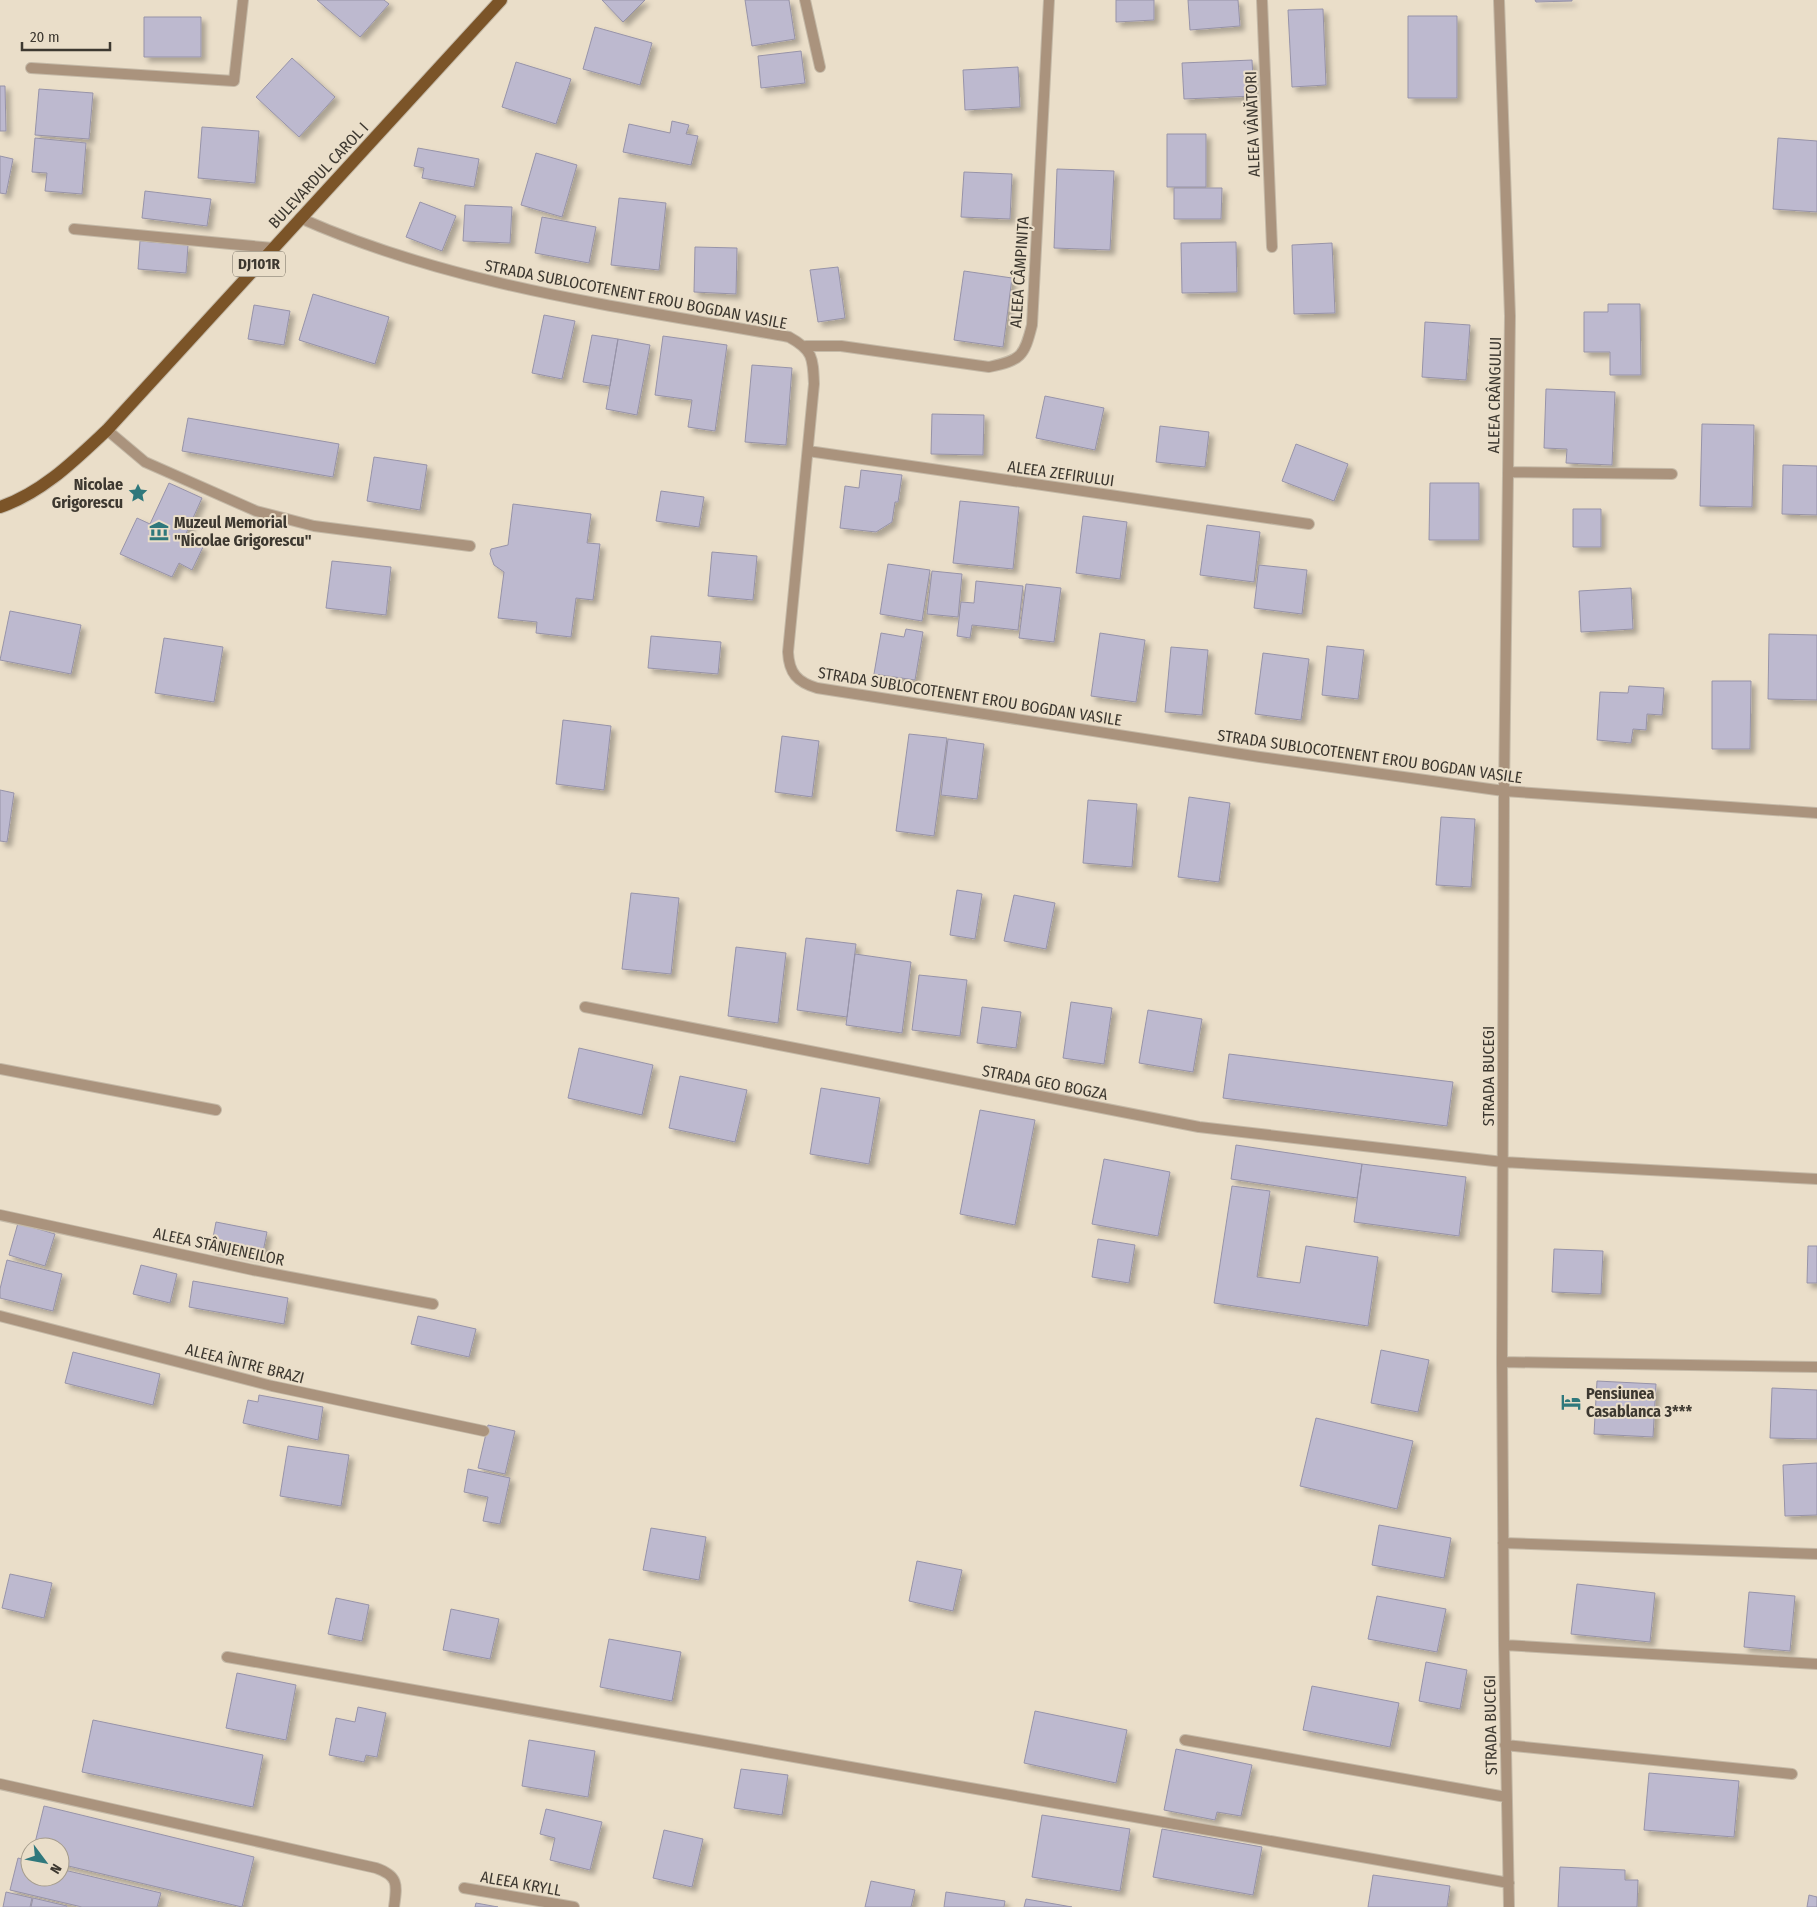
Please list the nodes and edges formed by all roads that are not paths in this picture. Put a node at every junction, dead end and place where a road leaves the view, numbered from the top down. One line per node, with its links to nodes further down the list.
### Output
1 (243, 0): 8 (street)
2 (501, 0): 9 (main road, BULEVARDUL CAROL I / DJ101R)
3 (805, 0): 7 (street)
4 (1049, 0): 13 (street, ALEEA CÂMPINIȚA)
5 (1262, 0): 11 (street, ALEEA VÂNĂTORI)
6 (1499, 0): 16 (street, ALEEA CRÂNGULUI)
7 (820, 67)
8 (31, 68)
9 (300, 218): 12 (main road, BULEVARDUL CAROL I / DJ101R); 13 (street, STRADA SUBLOCOTENENT EROU BOGDAN VASILE)
10 (74, 229): 12 (street)
11 (1272, 247)
12 (272, 248): 14 (main road, BULEVARDUL CAROL I / DJ101R)
13 (806, 346): 15 (street, STRADA SUBLOCOTENENT EROU BOGDAN VASILE)
14 (107, 430): 18 (main road, BULEVARDUL CAROL I / DJ101R); 20 (street)
15 (808, 452): 19 (street, ALEEA ZEFIRULUI); 21 (street, STRADA SUBLOCOTENENT EROU BOGDAN VASILE)
16 (1508, 472): 17 (street); 21 (street, ALEEA CRÂNGULUI)
17 (1672, 474)
18 (0, 507)
19 (1308, 524)
20 (470, 546)
21 (1504, 791): 22 (street, STRADA SUBLOCOTENENT EROU BOGDAN VASILE); 26 (street, STRADA BUCEGI)
22 (1817, 813)
23 (585, 1007): 26 (street, STRADA GEO BOGZA)
24 (0, 1069): 25 (street)
25 (216, 1110)
26 (1502, 1162): 27 (street, STRADA GEO BOGZA); 31 (street, STRADA BUCEGI)
27 (1817, 1179)
28 (0, 1215): 29 (street, ALEEA STÂNJENEILOR)
29 (432, 1304)
30 (0, 1316): 33 (street, ALEEA ÎNTRE BRAZI)
31 (1502, 1362): 32 (street); 34 (street, STRADA BUCEGI)
32 (1817, 1367)
33 (484, 1431)
34 (1503, 1543): 35 (street); 36 (street, STRADA BUCEGI)
35 (1817, 1554)
36 (1504, 1645): 38 (street); 40 (street, STRADA BUCEGI)
37 (227, 1657): 44 (street)
38 (1817, 1664)
39 (1184, 1740): 43 (street)
40 (1505, 1745): 41 (street); 43 (street, STRADA BUCEGI)
41 (1792, 1774)
42 (0, 1784): 46 (street)
43 (1506, 1797): 44 (street, STRADA BUCEGI)
44 (1509, 1883): 48 (street, STRADA BUCEGI)
45 (464, 1888): 47 (street, ALEEA KRYLL)
46 (394, 1907)
47 (574, 1907)
48 (1509, 1907)

